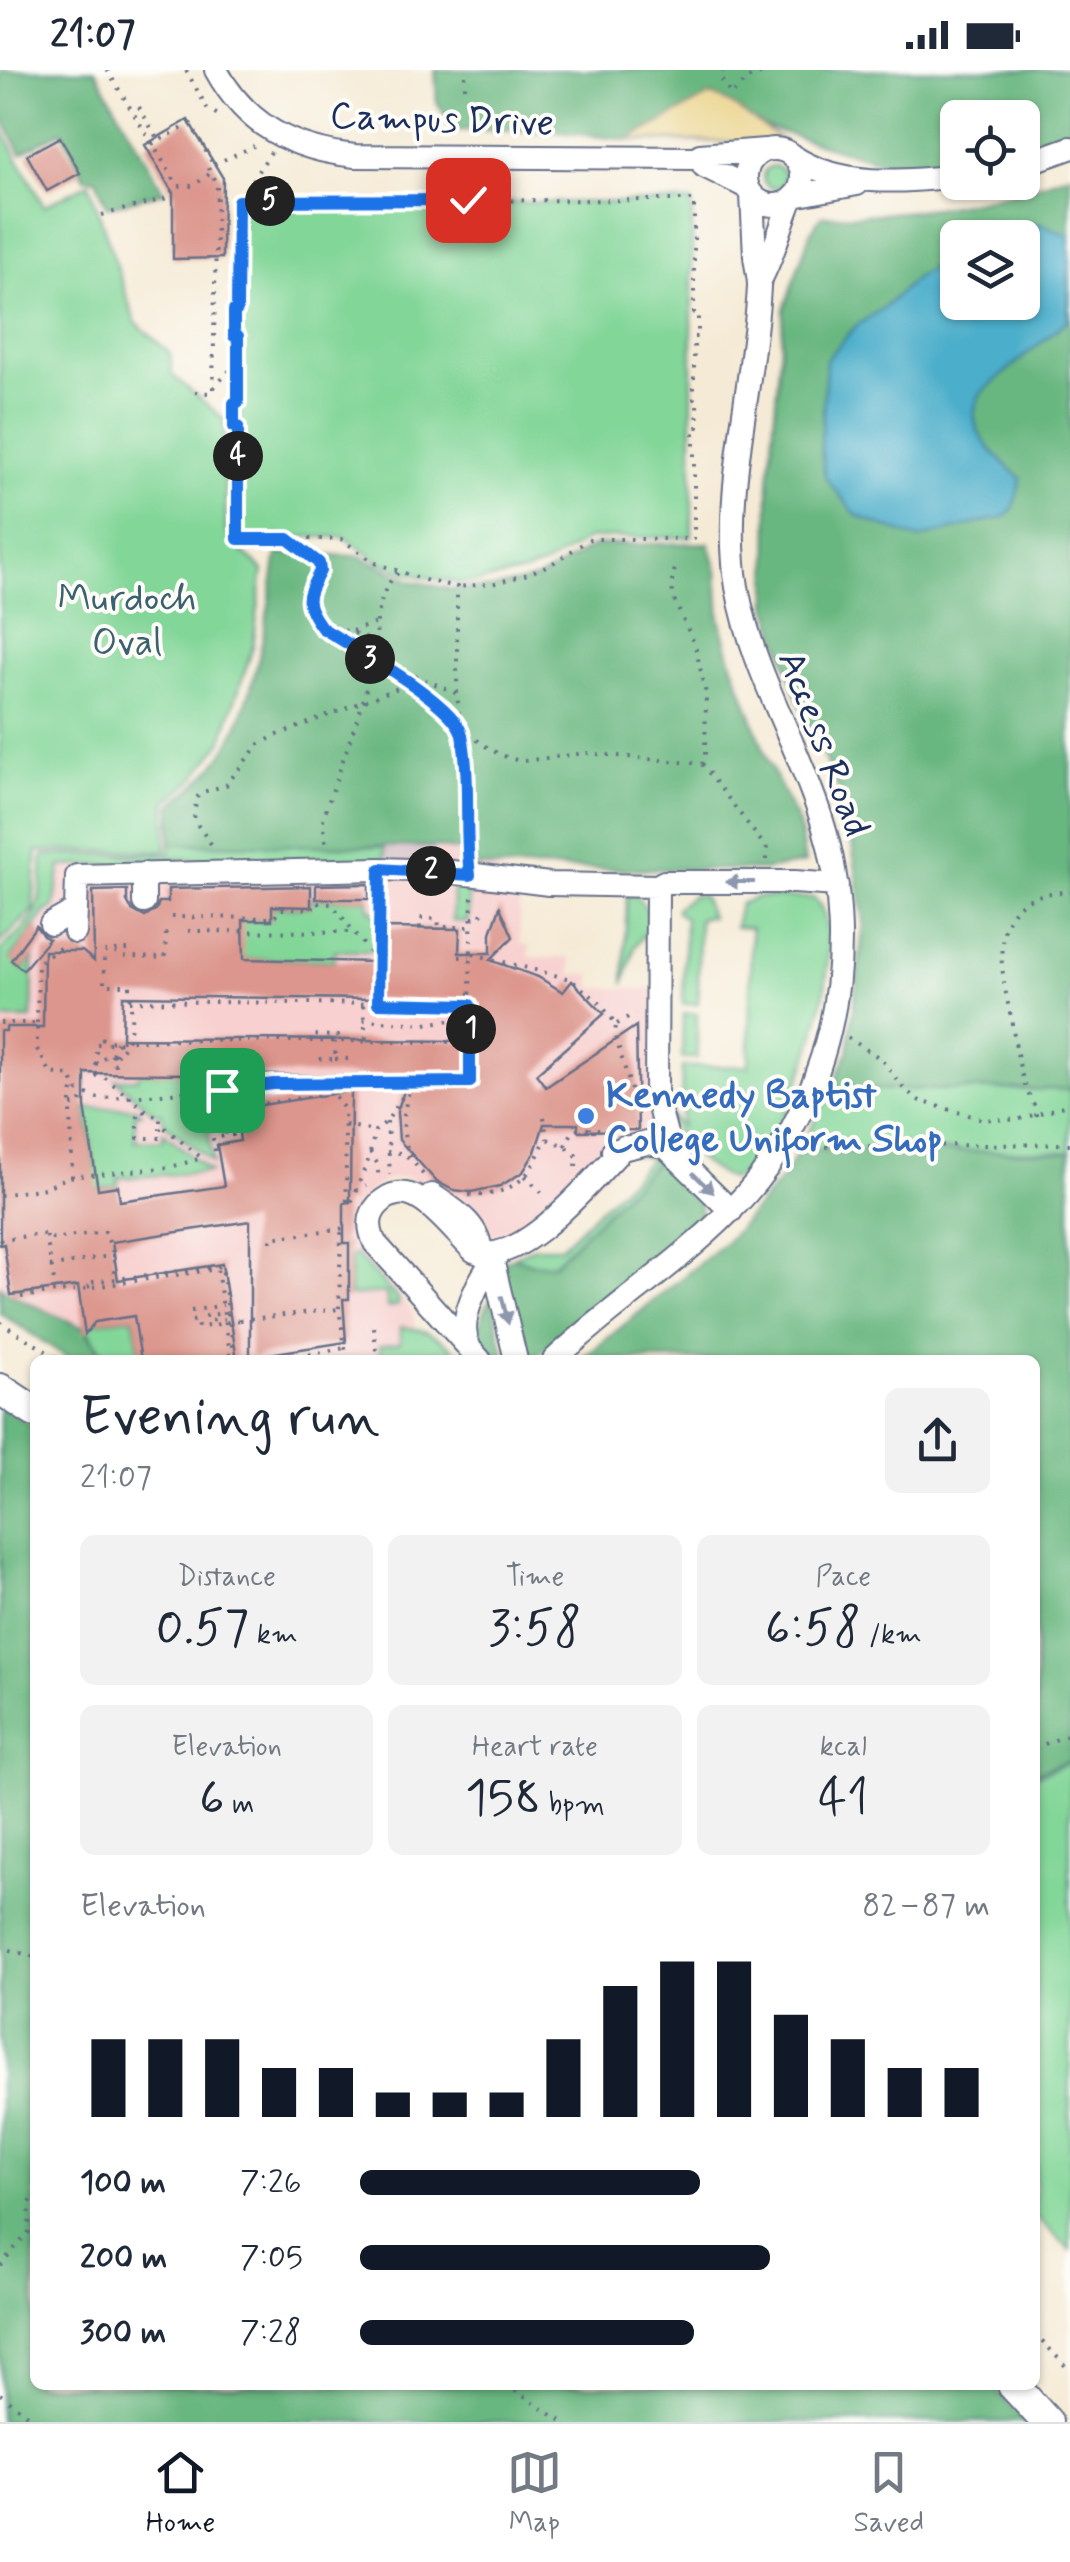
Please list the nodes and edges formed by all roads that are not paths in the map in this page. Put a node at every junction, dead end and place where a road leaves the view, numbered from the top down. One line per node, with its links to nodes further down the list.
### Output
1 (216, 70): 5 (street, Campus Drive)
2 (1070, 148): 6 (street)
3 (765, 150): 4 (street); 5 (street, Campus Drive); 9 (street)
4 (791, 155): 8 (street); 10 (street)
5 (699, 158): 9 (street)
6 (1040, 159)
7 (940, 178): 8 (street)
8 (870, 180): 10 (street)
9 (750, 191): 10 (street); 11 (street, Access Road)
10 (793, 197): 11 (street, Access Road)
11 (759, 282): 13 (street, Access Road)
12 (144, 874): 14 (street); 15 (street); 16 (street)
13 (837, 885): 14 (street, one-way to 14); 18 (street, Access Road)
14 (657, 886): 17 (street)
15 (144, 902)
16 (50, 924)
17 (675, 1154): 18 (street, one-way to 18); 19 (street)
18 (731, 1210): 22 (street, Access Road)
19 (496, 1254): 20 (street); 20 (street); 21 (street, one-way to 21)
20 (475, 1355)
21 (515, 1355)
22 (560, 1355)
23 (0, 1370): 24 (main road)
24 (30, 1385)
25 (0, 1389): 26 (main road)
26 (30, 1409)
27 (1018, 2390): 28 (main road)
28 (1047, 2422)

